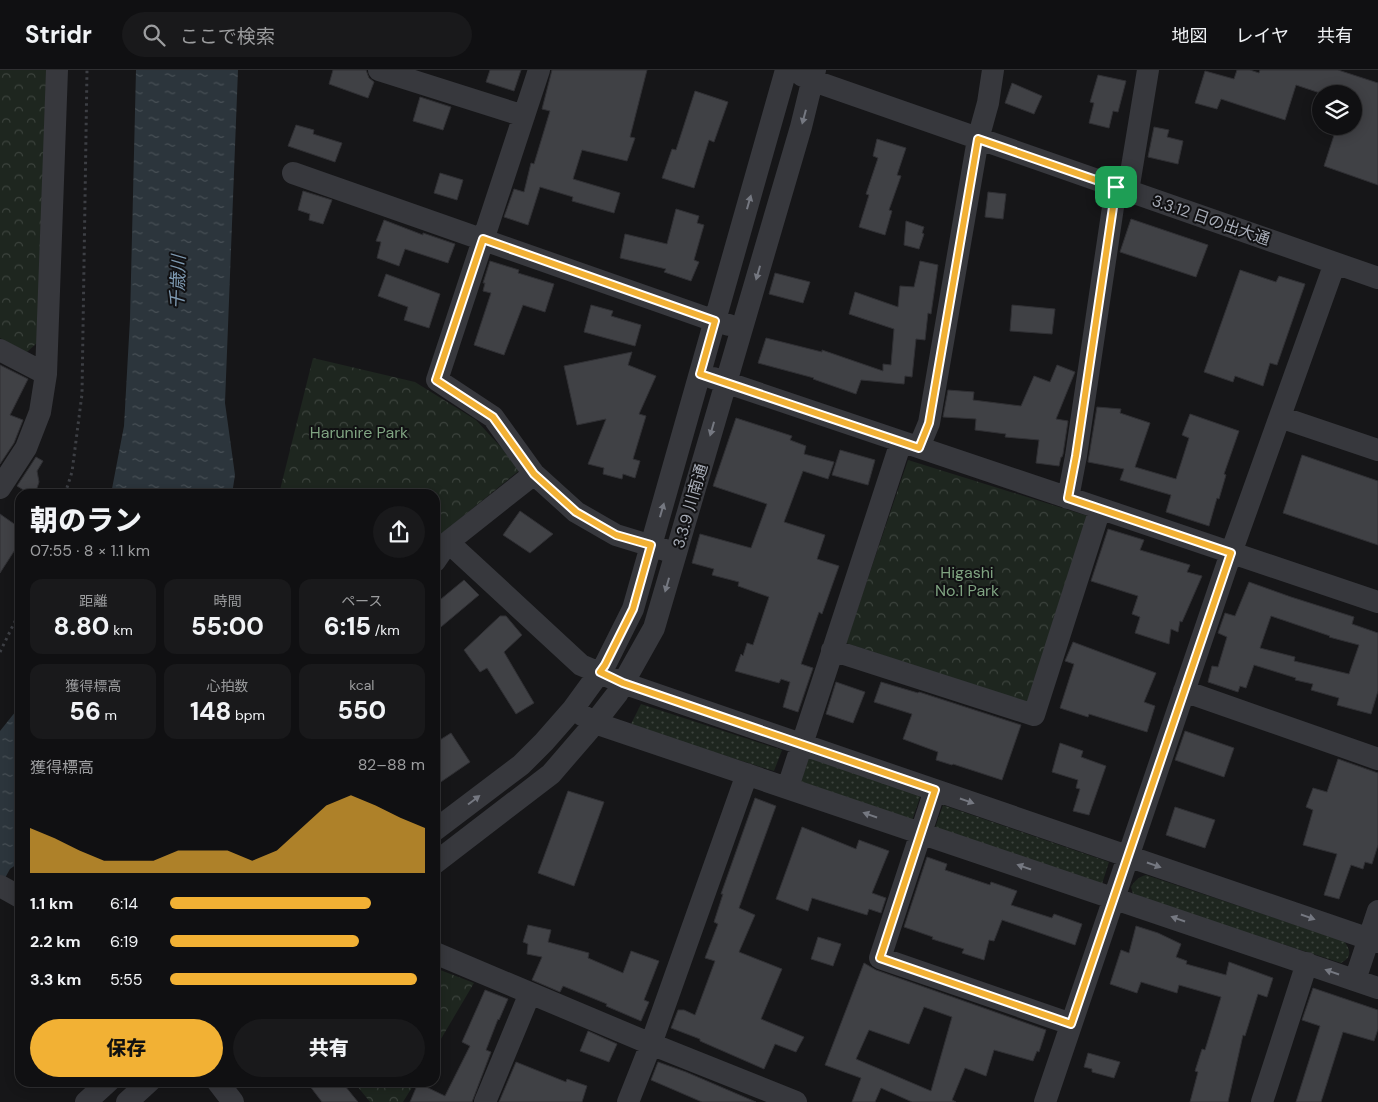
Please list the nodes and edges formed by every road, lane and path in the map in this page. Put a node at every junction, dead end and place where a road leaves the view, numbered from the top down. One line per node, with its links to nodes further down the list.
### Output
1 (57, 70): 20 (street)
2 (87, 70): 28 (path)
3 (379, 70): 10 (street)
4 (539, 70): 10 (street)
5 (786, 70): 17 (street, 3.3.9 川南通, one-way to 5)
6 (791, 70): 9 (street, 3.3.12 日の出大通)
7 (993, 70): 11 (street)
8 (1148, 70): 13 (street)
9 (814, 76): 11 (street, 3.3.12 日の出大通); 18 (street, 3.3.9 川南通, one-way to 18)
10 (524, 116): 14 (street)
11 (978, 139): 13 (street, 3.3.12 日の出大通); 24 (street)
12 (294, 173): 14 (street)
13 (1122, 189): 15 (street, 3.3.12 日の出大通); 29 (street)
14 (483, 239): 17 (street); 26 (street)
15 (1335, 263): 16 (street, 3.3.12 日の出大通); 23 (street)
16 (1378, 278)
17 (715, 321): 18 (street); 21 (street, 3.3.9 川南通)
18 (742, 328): 22 (street, 3.3.9 川南通)
19 (0, 350): 20 (street)
20 (46, 374): 27 (street)
21 (700, 374): 22 (street); 32 (street, 3.3.9 川南通, one-way to 21)
22 (726, 383): 24 (street); 33 (street, 3.3.9 川南通, one-way to 33)
23 (1280, 416): 25 (street); 34 (street)
24 (910, 444): 29 (street); 38 (street)
25 (1378, 450)
26 (534, 474): 31 (street); 32 (street)
27 (0, 488)
28 (67, 489)
29 (1068, 498): 30 (street)
30 (1100, 509): 34 (street); 38 (street)
31 (448, 542): 35 (street); 40 (street)
32 (651, 545): 33 (street); 40 (street, 3.3.9 川南通)
33 (676, 553): 41 (street, 3.3.9 川南通, one-way to 41)
34 (1231, 553): 36 (street); 42 (street)
35 (440, 554)
36 (1378, 602)
37 (15, 621): 39 (path)
38 (832, 650): 45 (street)
39 (0, 652)
40 (600, 672): 41 (street); 43 (street, 3.3.9 川南通)
41 (623, 683): 44 (street, 3.3.9 川南通); 45 (street)
42 (1184, 691): 46 (street); 52 (street)
43 (573, 709): 44 (street); 50 (street, 3.3.9 川南通, one-way to 43)
44 (595, 722): 47 (street); 53 (street, 3.3.9 川南通)
45 (802, 744): 48 (street); 49 (street)
46 (1378, 759)
47 (747, 774): 48 (street); 65 (street)
48 (788, 788): 51 (street, one-way to 48)
49 (935, 790): 51 (street); 52 (street, one-way to 52)
50 (440, 826)
51 (921, 832): 56 (street, one-way to 51); 64 (street)
52 (1128, 856): 56 (street); 58 (street, one-way to 58)
53 (440, 859)
54 (0, 886): 55 (street)
55 (15, 894)
56 (1114, 897): 60 (street, one-way to 56); 64 (street)
57 (1378, 911): 58 (street)
58 (1373, 940): 61 (street)
59 (440, 955): 63 (street)
60 (1307, 963): 61 (street, one-way to 60); 77 (street)
61 (1355, 980): 62 (street)
62 (1378, 988)
63 (530, 993): 65 (street); 73 (street)
64 (1071, 1024): 76 (street)
65 (651, 1044): 69 (street); 74 (street)
66 (102, 1087): 70 (street)
67 (143, 1087): 71 (street)
68 (222, 1087): 72 (street)
69 (766, 1096): 75 (street)
70 (86, 1102)
71 (127, 1102)
72 (233, 1102)
73 (485, 1102)
74 (628, 1102)
75 (796, 1102)
76 (1045, 1102)
77 (1262, 1102)

